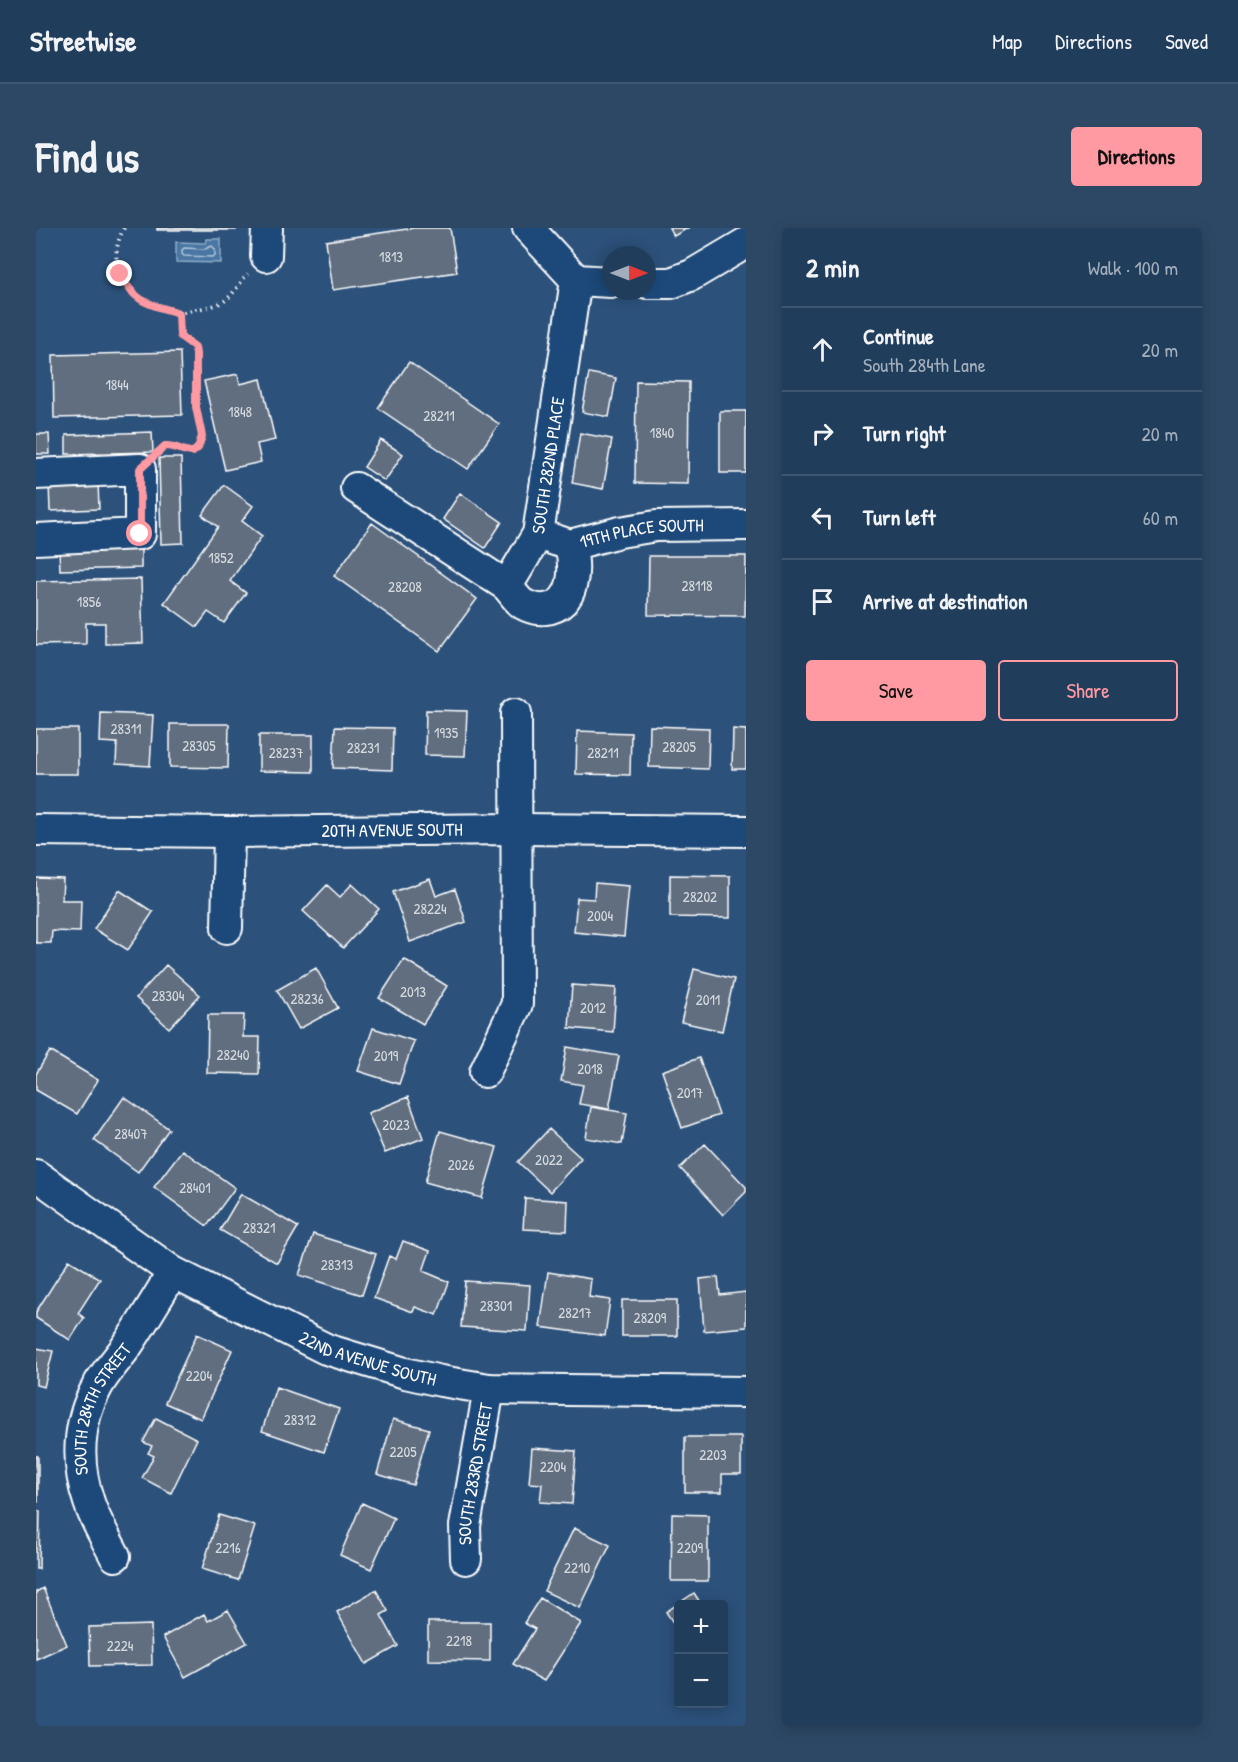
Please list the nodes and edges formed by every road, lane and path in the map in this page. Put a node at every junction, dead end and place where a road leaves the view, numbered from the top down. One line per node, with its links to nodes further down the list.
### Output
1 (124, 228): 8 (path)
2 (528, 228): 5 (street)
3 (267, 242): 8 (path)
4 (746, 243): 7 (street)
5 (576, 280): 6 (street); 13 (street, SOUTH 282ND PLACE)
6 (602, 281)
7 (656, 283)
8 (179, 313): 9 (path)
9 (140, 469): 10 (street); 14 (street)
10 (36, 474)
11 (356, 488): 16 (street)
12 (746, 525): 15 (street, 19TH PLACE SOUTH)
13 (538, 534): 15 (street, 19TH PLACE SOUTH); 16 (street, SOUTH 282ND PLACE)
14 (36, 539)
15 (570, 544): 16 (street, SOUTH 282ND PLACE)
16 (507, 586)
17 (516, 713): 18 (street)
18 (517, 829): 20 (street, 20TH AVENUE SOUTH); 21 (street, 20TH AVENUE SOUTH); 23 (street)
19 (36, 830): 21 (street, 20TH AVENUE SOUTH)
20 (746, 831)
21 (230, 832): 22 (street)
22 (227, 928)
23 (485, 1072)
24 (36, 1175): 25 (street, 22ND AVENUE SOUTH)
25 (173, 1272): 26 (street, 22ND AVENUE SOUTH); 28 (street, SOUTH 284TH STREET)
26 (489, 1389): 27 (street, 22ND AVENUE SOUTH); 29 (street, SOUTH 283RD STREET)
27 (746, 1392)
28 (116, 1556)
29 (466, 1559)

